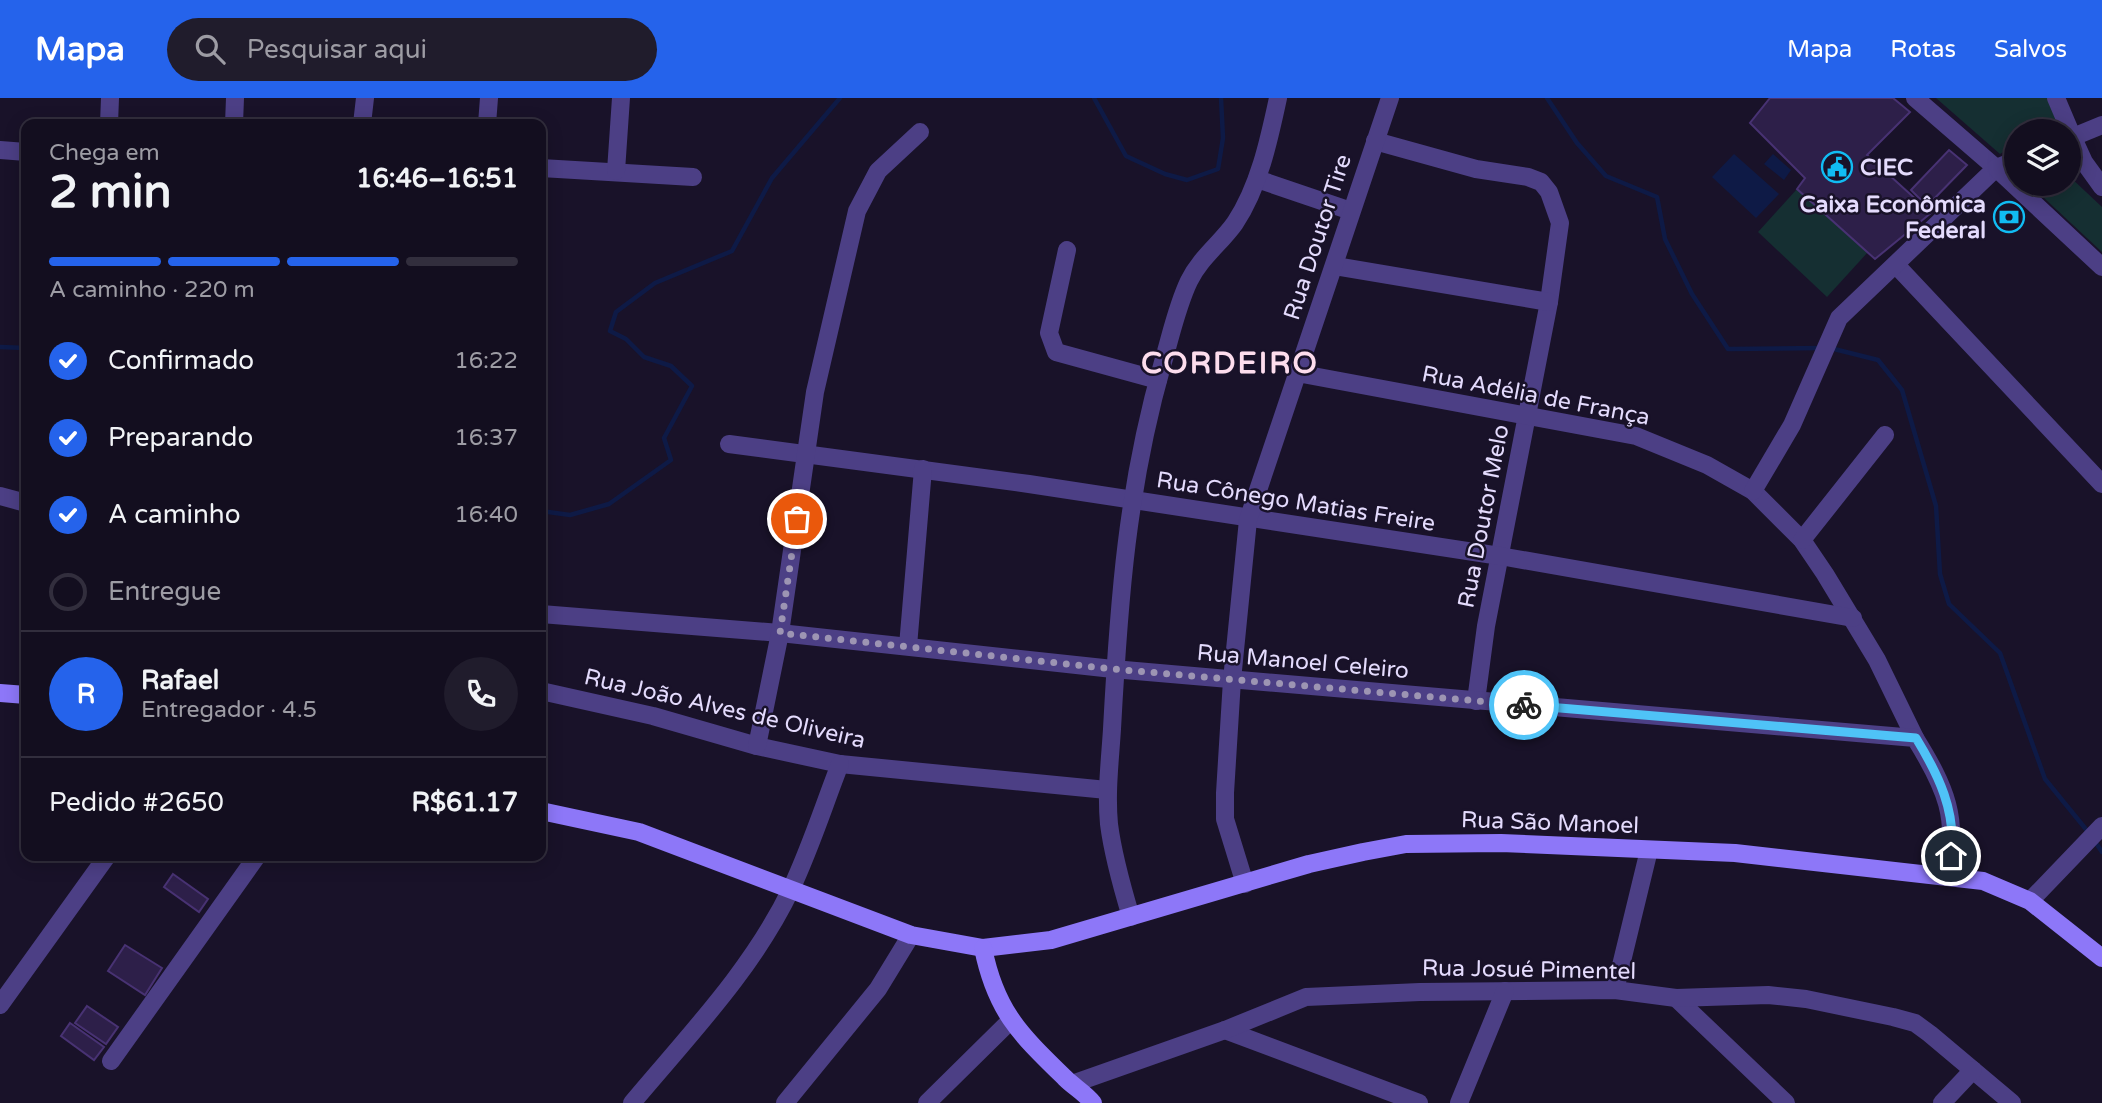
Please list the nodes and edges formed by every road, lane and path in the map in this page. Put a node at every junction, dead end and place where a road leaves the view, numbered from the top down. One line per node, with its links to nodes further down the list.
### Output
1 (110, 98): 10 (street)
2 (235, 98): 11 (street)
3 (365, 98): 12 (street)
4 (489, 98): 13 (street)
5 (621, 98): 25 (street)
6 (1278, 98): 27 (street)
7 (1390, 98): 18 (street, Rua Doutor Tire)
8 (1915, 98): 23 (street)
9 (2056, 98): 14 (street)
10 (109, 119)
11 (234, 119)
12 (363, 119)
13 (487, 119)
14 (2064, 119)
15 (2102, 125): 17 (street)
16 (920, 132): 40 (street)
17 (2081, 134)
18 (1375, 141): 29 (street, Rua Doutor Tire); 34 (street, Rua Doutor Melo)
19 (0, 150): 20 (street)
20 (21, 152)
21 (2081, 157): 28 (street)
22 (2004, 164): 23 (street)
23 (1996, 167): 31 (street); 33 (street)
24 (546, 168): 25 (street)
25 (616, 172): 26 (street)
26 (693, 177)
27 (1257, 179): 29 (street); 36 (street)
28 (2102, 187)
29 (1351, 211): 32 (street, Rua Doutor Tire)
30 (1067, 250): 36 (street)
31 (1896, 265): 42 (street); 43 (street)
32 (1335, 266): 34 (street); 35 (street, Rua Doutor Tire)
33 (2102, 267)
34 (1549, 302): 37 (street, Rua Doutor Melo)
35 (1297, 373): 37 (street, Rua Adélia de França); 47 (street, Rua Doutor Tire)
36 (1158, 380): 45 (street)
37 (1527, 417): 43 (street, Rua Adélia de França); 49 (street, Rua Doutor Melo)
38 (1885, 435): 48 (street)
39 (729, 444): 40 (street, Rua Cônego Matias Freire)
40 (805, 452): 41 (street, Rua Cônego Matias Freire); 52 (street)
41 (923, 469): 45 (street, Rua Cônego Matias Freire); 53 (street)
42 (2102, 484)
43 (1753, 491): 48 (street, Rua Adélia de França)
44 (0, 496): 46 (street)
45 (1130, 500): 47 (street, Rua Cônego Matias Freire); 54 (street)
46 (21, 502)
47 (1248, 520): 49 (street, Rua Cônego Matias Freire); 55 (street, Rua Doutor Tire)
48 (1802, 540): 51 (street, Rua Adélia de França)
49 (1500, 556): 51 (street, Rua Cônego Matias Freire); 59 (street, Rua Doutor Melo)
50 (546, 614): 52 (street, Rua Manoel Celeiro)
51 (1853, 618): 60 (street, Rua Adélia de França)
52 (780, 633): 53 (street, Rua Manoel Celeiro); 61 (street)
53 (908, 646): 54 (street, Rua Manoel Celeiro)
54 (1113, 669): 55 (street, Rua Manoel Celeiro); 63 (street)
55 (1232, 680): 59 (street, Rua Manoel Celeiro); 70 (street, Rua Doutor Tire)
56 (546, 692): 61 (street, Rua João Alves de Oliveira)
57 (0, 693): 58 (main road)
58 (21, 695)
59 (1476, 701): 60 (street, Rua Manoel Celeiro)
60 (1916, 738): 69 (street)
61 (757, 746): 62 (street, Rua João Alves de Oliveira)
62 (840, 764): 63 (street, Rua João Alves de Oliveira); 71 (street)
63 (1107, 790): 73 (street)
64 (546, 812): 71 (main road, Rua São Manoel)
65 (2102, 825): 72 (street)
66 (1649, 850): 69 (main road, Rua São Manoel); 70 (main road, Rua São Manoel); 77 (street)
67 (103, 861): 80 (street)
68 (253, 861): 83 (street)
69 (1947, 876): 72 (main road, Rua São Manoel)
70 (1245, 884): 73 (main road, Rua São Manoel)
71 (791, 889): 74 (main road, Rua São Manoel); 87 (street)
72 (2031, 901): 76 (main road, Rua São Manoel)
73 (1130, 917): 75 (main road, Rua São Manoel)
74 (911, 935): 75 (main road, Rua São Manoel); 88 (street)
75 (983, 948): 81 (main road)
76 (2102, 958)
77 (1615, 990): 78 (street, Rua Josué Pimentel); 79 (street, Rua Josué Pimentel)
78 (1505, 991): 82 (street, Rua Josué Pimentel); 91 (street)
79 (1676, 998): 84 (street, Rua Josué Pimentel); 92 (street)
80 (0, 1005)
81 (1010, 1021): 85 (main road); 89 (street)
82 (1225, 1030): 85 (street, Rua Josué Pimentel); 90 (street)
83 (111, 1061)
84 (1973, 1070): 93 (street); 94 (street, Rua Josué Pimentel)
85 (1072, 1084): 86 (main road)
86 (1086, 1101)
87 (632, 1103)
88 (785, 1103)
89 (927, 1103)
90 (1419, 1103)
91 (1459, 1103)
92 (1786, 1103)
93 (1942, 1103)
94 (2012, 1103)

